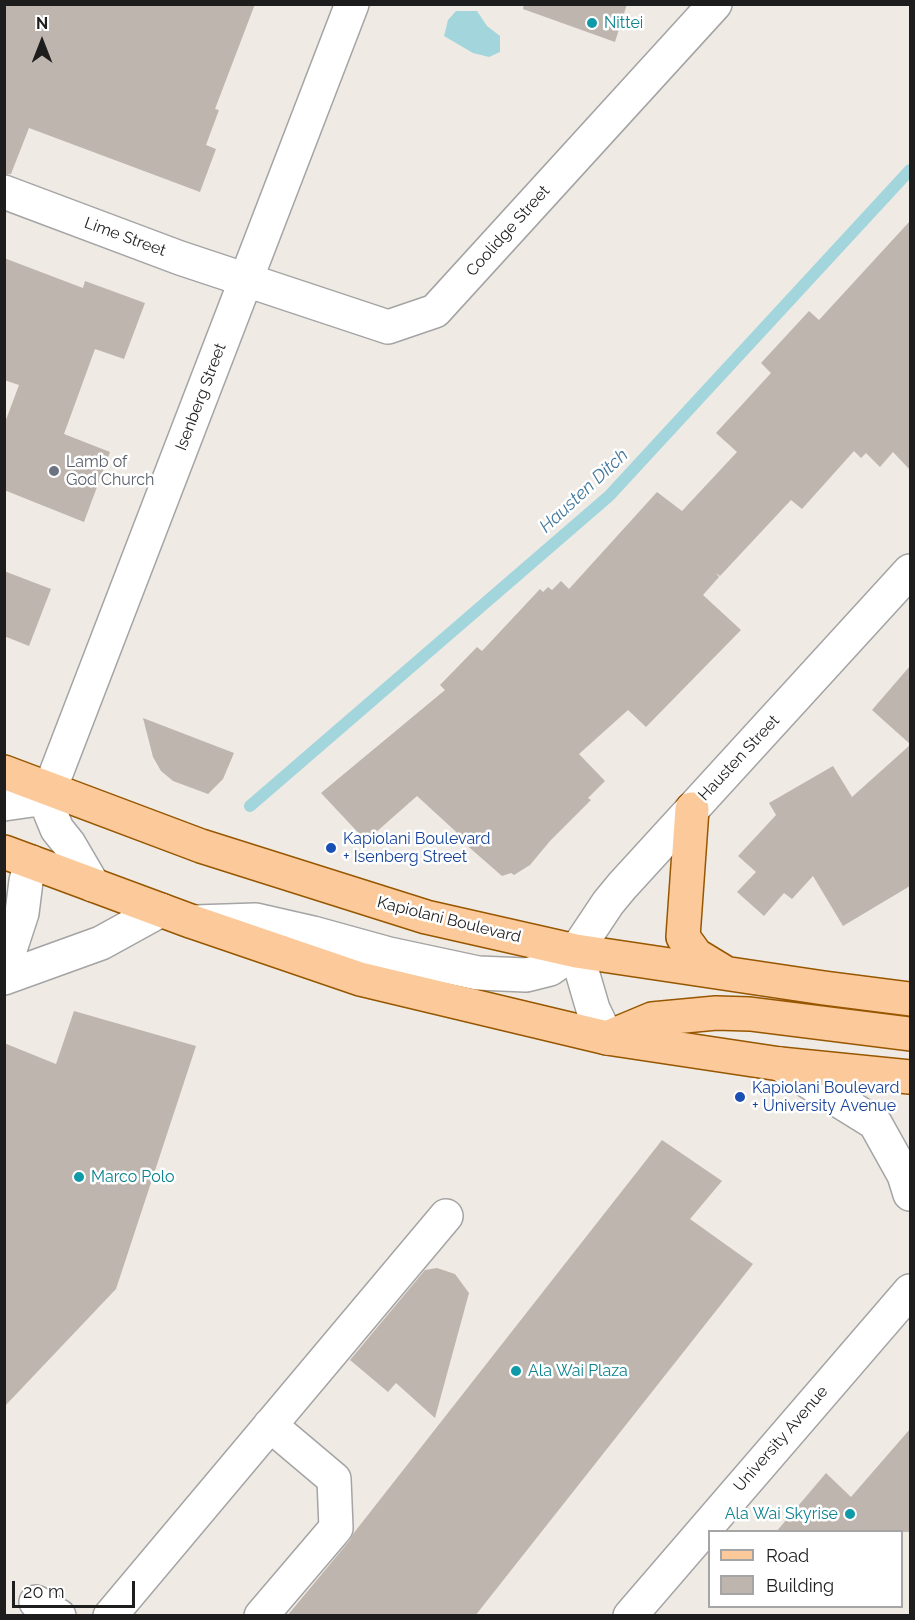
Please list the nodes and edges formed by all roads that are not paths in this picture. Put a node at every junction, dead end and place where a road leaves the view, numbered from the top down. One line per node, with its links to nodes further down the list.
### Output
1 (352, 4): 4 (street, Isenberg Street)
2 (715, 4): 4 (street, Coolidge Street)
3 (4, 192): 4 (street, Lime Street)
4 (246, 281): 7 (street, Isenberg Street)
5 (910, 571): 9 (street, Hausten Street)
6 (4, 772): 7 (main road, Kapiolani Boulevard)
7 (50, 789): 8 (street); 11 (street); 14 (main road, Kapiolani Boulevard)
8 (4, 804)
9 (692, 809): 14 (street, Hausten Street); 16 (main road)
10 (16, 875): 11 (main road); 15 (street)
11 (93, 885): 12 (main road)
12 (161, 910): 13 (main road); 17 (street)
13 (193, 922): 14 (street); 20 (main road)
14 (576, 951): 16 (main road, Kapiolani Boulevard); 20 (street)
15 (4, 968)
16 (728, 974): 18 (main road, Kapiolani Boulevard)
17 (4, 978)
18 (910, 999)
19 (910, 1034): 20 (main road)
20 (607, 1038): 21 (main road)
21 (780, 1064): 22 (main road); 23 (street)
22 (910, 1077)
23 (910, 1194)
24 (446, 1215): 28 (street)
25 (910, 1276): 27 (street)
26 (910, 1291): 27 (street, University Avenue)
27 (879, 1325): 31 (street, University Avenue)
28 (270, 1425): 29 (street); 30 (street)
29 (110, 1616)
30 (261, 1616)
31 (630, 1616)

